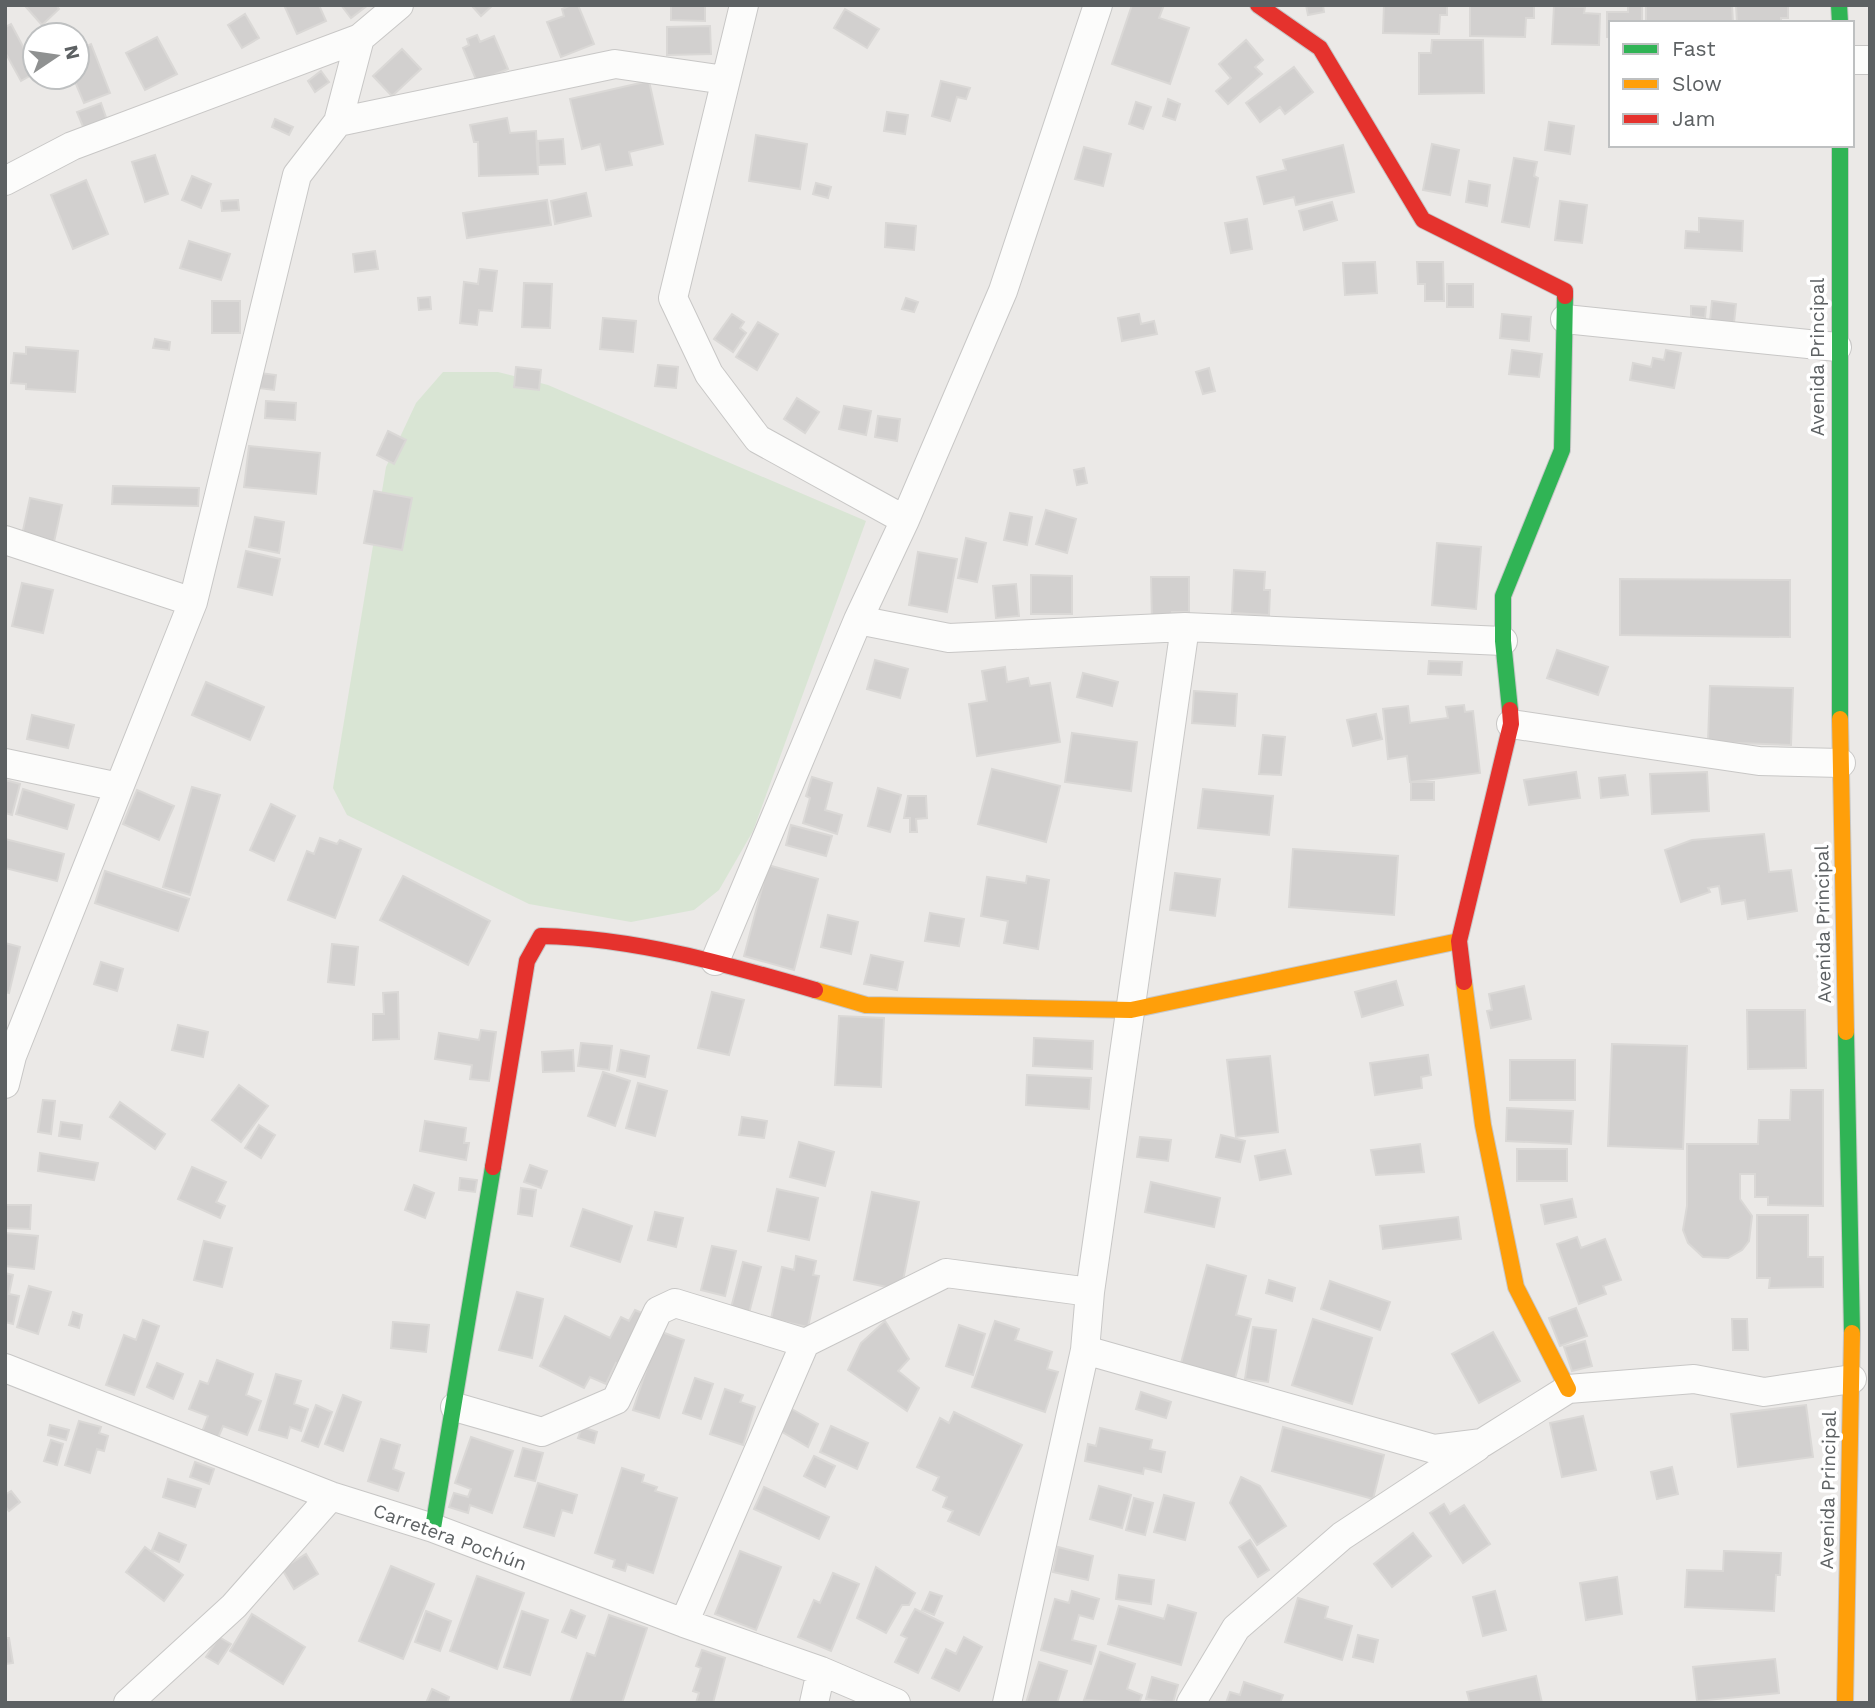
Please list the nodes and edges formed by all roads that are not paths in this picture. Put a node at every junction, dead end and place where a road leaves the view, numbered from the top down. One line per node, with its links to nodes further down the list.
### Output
1 (399, 5): 5 (street)
2 (744, 5): 6 (street)
3 (1098, 5): 12 (street)
4 (1258, 5): 10 (street)
5 (360, 38): 7 (street); 9 (street)
6 (725, 79): 7 (street); 12 (street)
7 (338, 122): 14 (street)
8 (1840, 147): 11 (street, Avenida Principal)
9 (5, 181)
10 (1565, 319): 11 (street); 17 (street)
11 (1837, 347): 20 (street, Avenida Principal)
12 (905, 520): 15 (street)
13 (5, 540): 14 (street)
14 (194, 602): 21 (street)
15 (858, 620): 16 (street); 23 (street)
16 (1185, 627): 17 (street); 24 (street)
17 (1503, 641): 18 (street)
18 (1511, 724): 20 (street); 22 (street)
19 (5, 763): 21 (street)
20 (1841, 763): 29 (street, Avenida Principal)
21 (119, 787): 25 (street)
22 (1459, 941): 24 (street); 33 (street)
23 (715, 961): 24 (street); 34 (street)
24 (1131, 1010): 27 (street)
25 (8, 1055): 26 (street)
26 (5, 1084)
27 (1090, 1292): 28 (street); 30 (street)
28 (805, 1342): 34 (street); 38 (street)
29 (1861, 1345): 32 (street, Avenida Principal)
30 (1085, 1350): 35 (street); 43 (street)
31 (5, 1368): 36 (street, Carretera Pochún)
32 (1852, 1379): 33 (street); 45 (street, Avenida Principal)
33 (1568, 1389): 35 (street)
34 (455, 1407): 37 (street)
35 (1482, 1443): 44 (street)
36 (331, 1496): 37 (street, Carretera Pochún); 40 (street)
37 (433, 1528): 38 (street, Carretera Pochún)
38 (684, 1623): 39 (street, Carretera Pochún)
39 (821, 1671): 41 (street); 42 (street, Carretera Pochún)
40 (128, 1703)
41 (814, 1703)
42 (896, 1703)
43 (1007, 1703)
44 (1191, 1703)
45 (1845, 1703)

